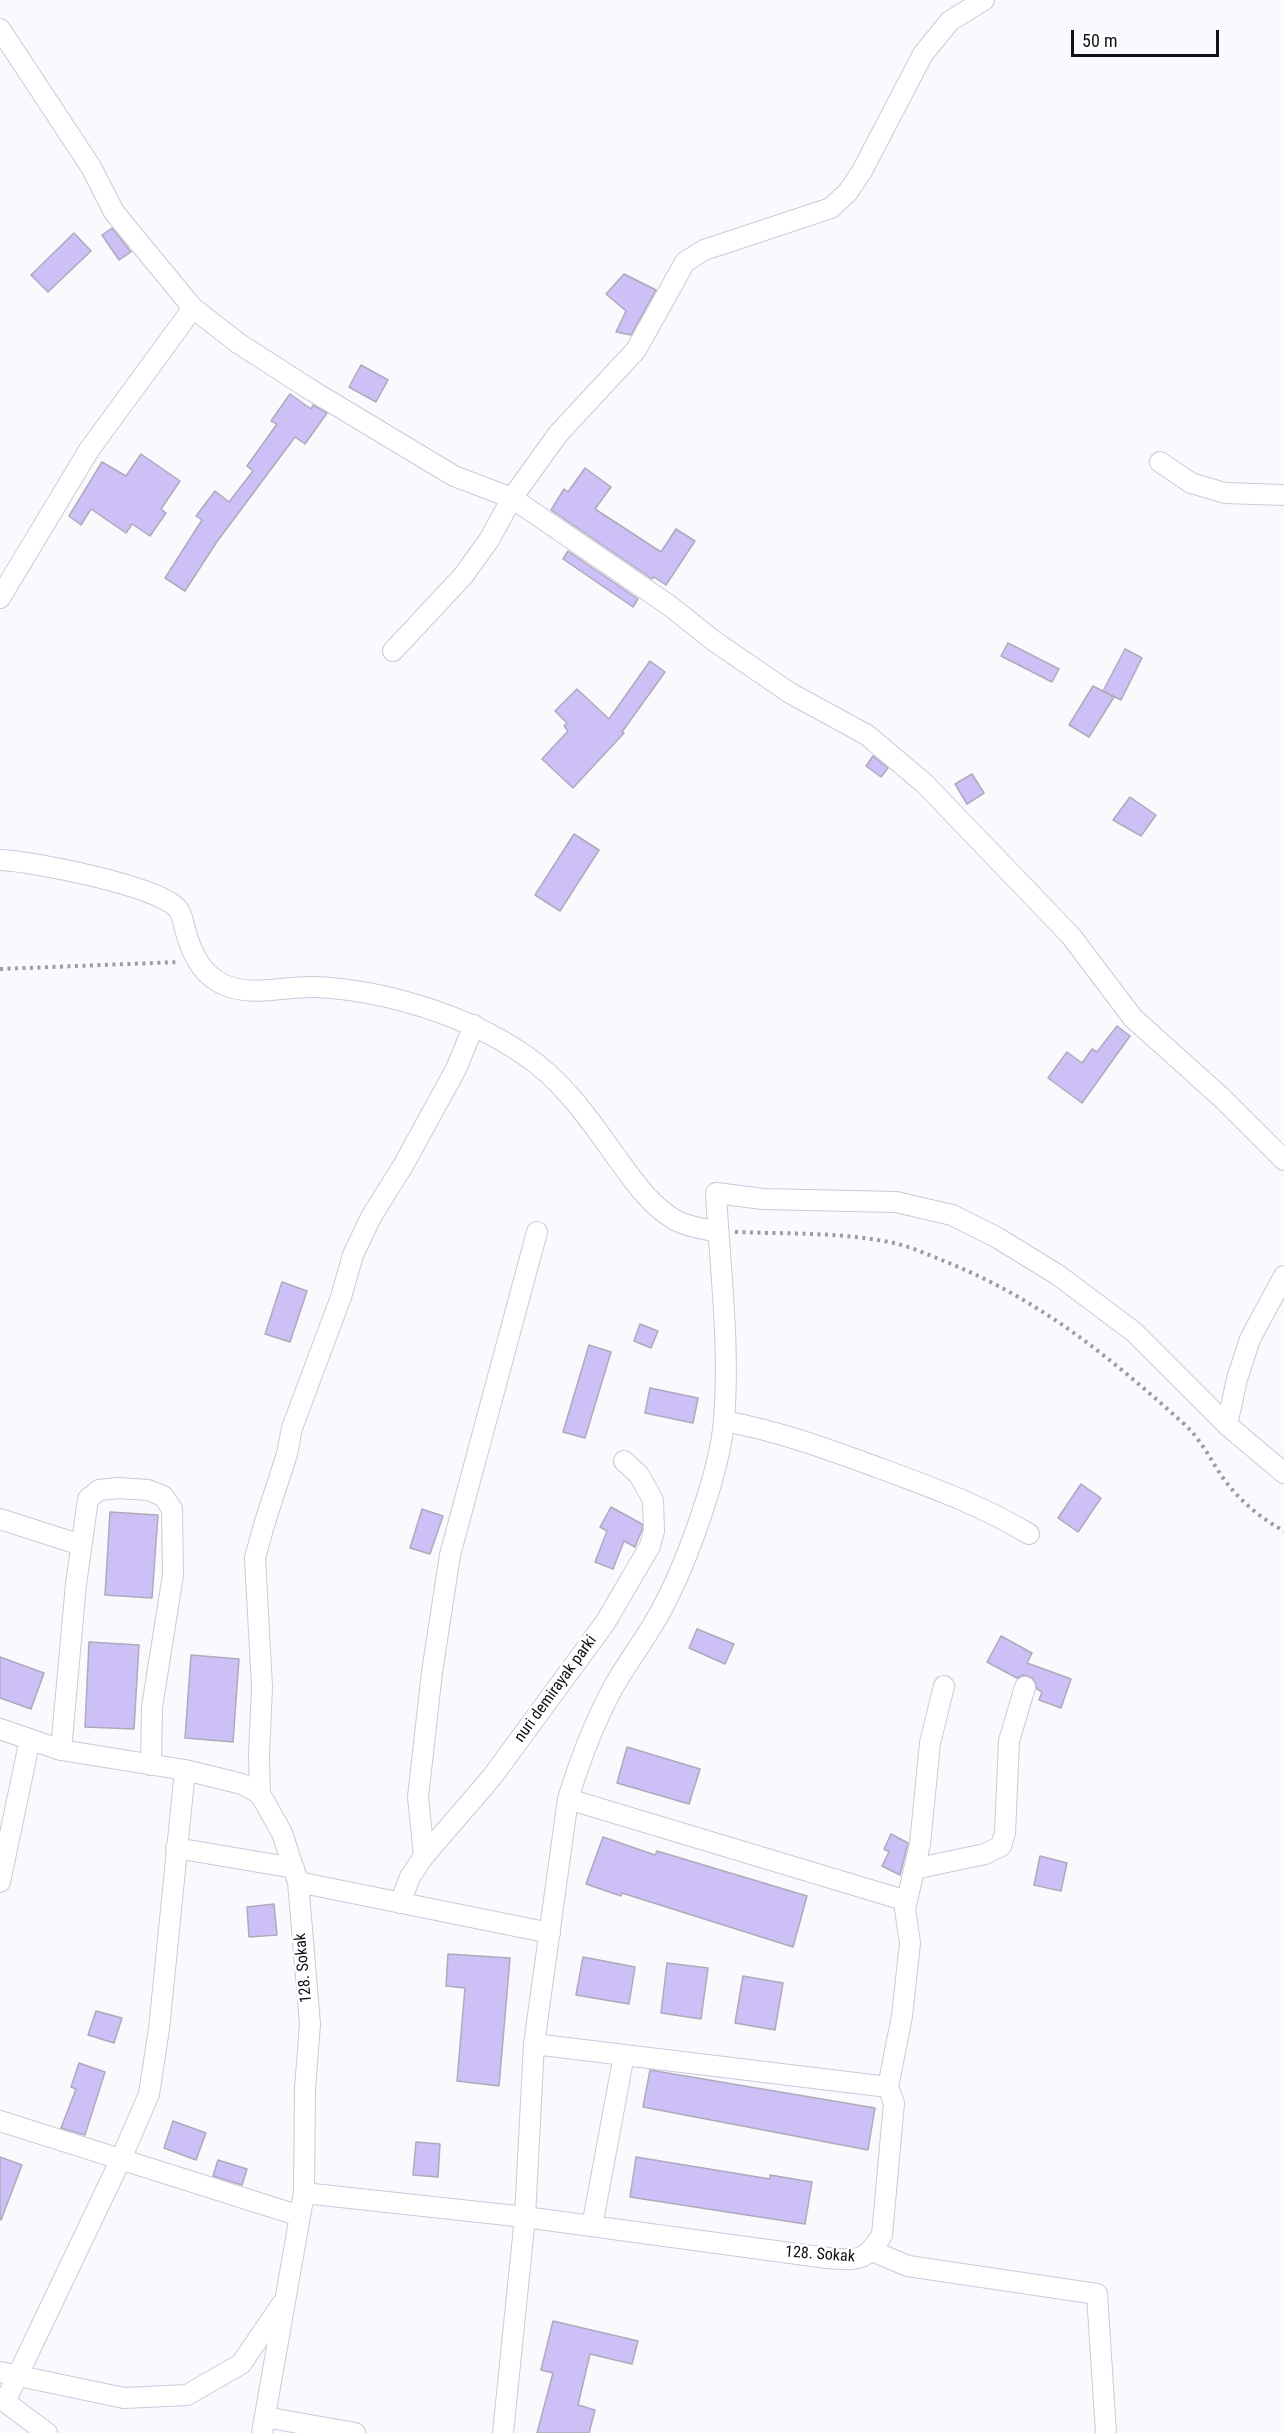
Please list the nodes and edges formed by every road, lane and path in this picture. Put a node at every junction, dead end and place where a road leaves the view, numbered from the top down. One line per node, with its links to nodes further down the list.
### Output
1 (984, 0): 6 (street)
2 (0, 28): 3 (street)
3 (193, 308): 6 (street); 7 (street)
4 (1160, 462): 5 (street)
5 (1284, 495)
6 (512, 498): 8 (street); 13 (street)
7 (0, 598)
8 (393, 651)
9 (0, 860): 10 (street)
10 (197, 962): 11 (path); 12 (street)
11 (0, 969)
12 (474, 1025): 15 (street); 32 (street)
13 (1284, 1160)
14 (537, 1232): 35 (street)
15 (718, 1232): 17 (street); 18 (street); 22 (path)
16 (1284, 1276): 18 (street)
17 (724, 1421): 23 (street); 33 (street)
18 (1227, 1425): 20 (street)
19 (624, 1461): 35 (street, nuri demirayak parki)
20 (1284, 1473)
21 (0, 1519): 24 (street)
22 (1284, 1531)
23 (1029, 1534)
24 (81, 1545): 29 (street); 30 (street)
25 (944, 1686): 36 (street)
26 (1025, 1687): 36 (street)
27 (0, 1729): 28 (street)
28 (30, 1739): 29 (street); 38 (street)
29 (61, 1750): 30 (street)
30 (151, 1765): 31 (street)
31 (185, 1770): 32 (street); 34 (street)
32 (261, 1794): 37 (street, 128. Sokak)
33 (568, 1799): 39 (street); 41 (street)
34 (176, 1848): 37 (street); 46 (street)
35 (424, 1856): 40 (street, nuri demirayak parki)
36 (914, 1869): 39 (street)
37 (296, 1875): 40 (street); 47 (street, 128. Sokak)
38 (0, 1882)
39 (906, 1901): 44 (street)
40 (400, 1903): 41 (street)
41 (550, 1934): 42 (street)
42 (534, 2044): 43 (street); 49 (street)
43 (624, 2055): 44 (street); 50 (street)
44 (888, 2087): 51 (street, 128. Sokak)
45 (0, 2121): 46 (street)
46 (121, 2159): 48 (street); 53 (street)
47 (304, 2193): 48 (street, 128. Sokak); 49 (street, 128. Sokak)
48 (300, 2216): 52 (street, 128. Sokak)
49 (525, 2217): 50 (street, 128. Sokak); 58 (street)
50 (592, 2226): 51 (street, 128. Sokak)
51 (872, 2251): 59 (street)
52 (285, 2299): 53 (street); 55 (street, 128. Sokak)
53 (9, 2374): 54 (street)
54 (2, 2400): 56 (street)
55 (264, 2425): 57 (street)
56 (47, 2433)
57 (355, 2433)
58 (503, 2433)
59 (1106, 2433)

